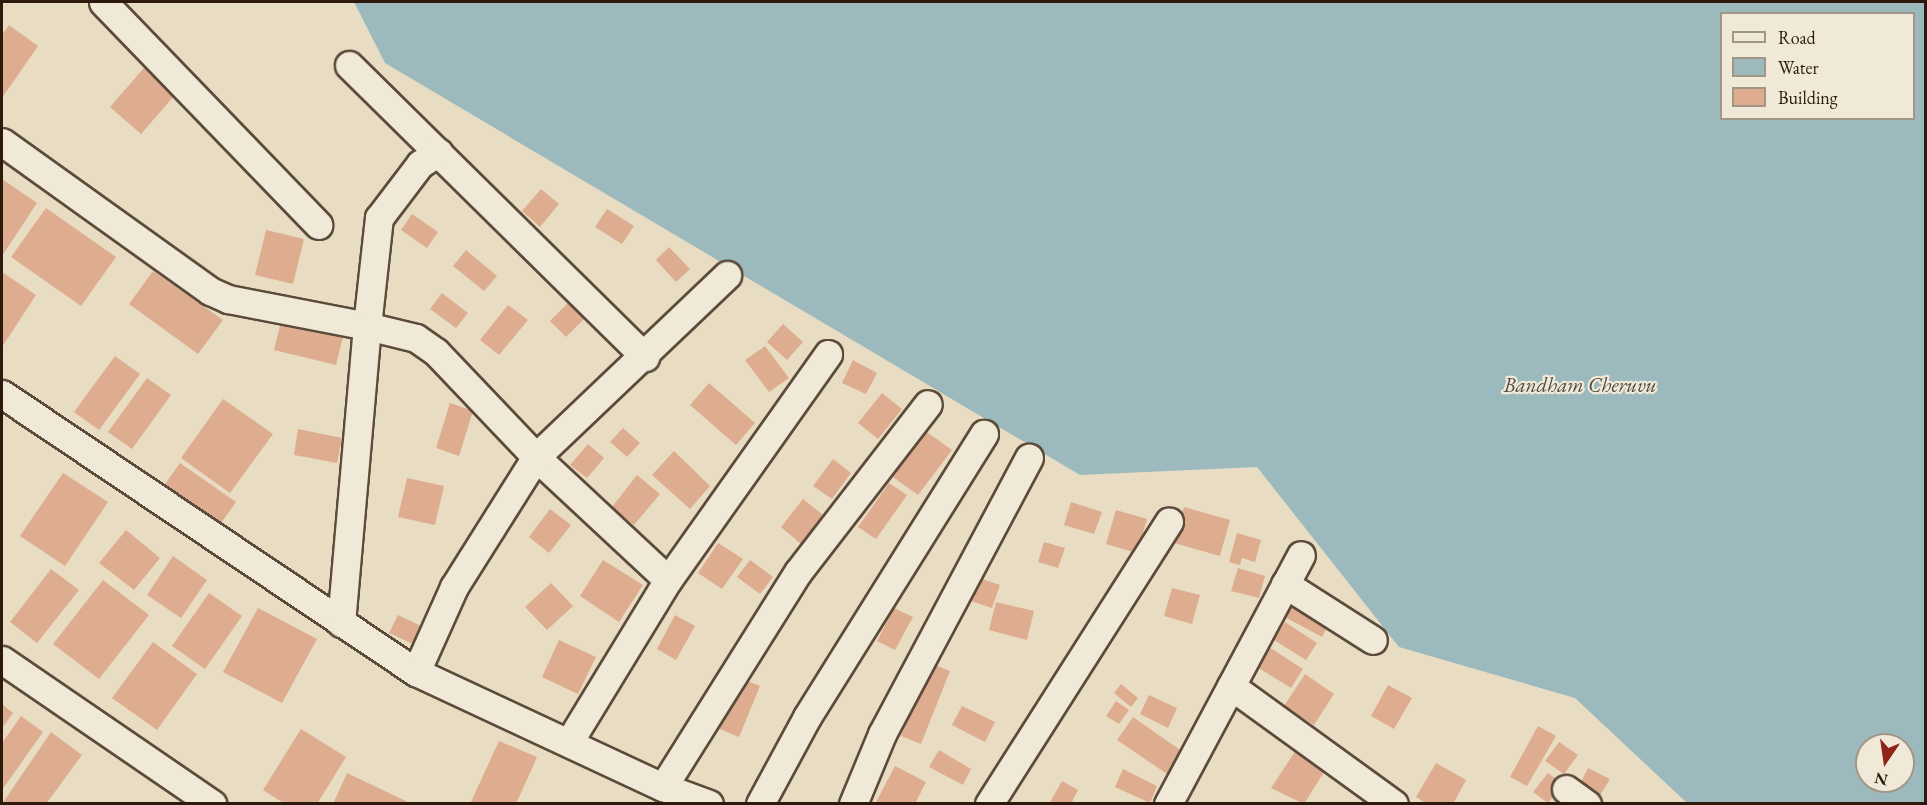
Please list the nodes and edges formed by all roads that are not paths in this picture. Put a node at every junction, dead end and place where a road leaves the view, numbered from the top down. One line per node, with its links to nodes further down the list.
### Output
1 (103, 2): 2 (street)
2 (131, 12): 6 (street)
3 (349, 65): 5 (street)
4 (2, 142): 8 (street)
5 (439, 152): 8 (street); 10 (street)
6 (318, 225)
7 (727, 275): 10 (street)
8 (367, 326): 14 (street); 20 (street)
9 (828, 354): 18 (street)
10 (645, 357): 14 (street)
11 (2, 393): 20 (street)
12 (928, 404): 26 (street)
13 (984, 434): 29 (street)
14 (536, 457): 18 (street); 23 (street)
15 (1029, 458): 30 (street)
16 (1169, 521): 31 (street)
17 (1301, 555): 19 (street)
18 (668, 580): 25 (street)
19 (1285, 584): 21 (street); 24 (street)
20 (341, 623): 23 (street)
21 (1373, 640)
22 (2, 660): 27 (street)
23 (416, 672): 25 (street)
24 (1231, 686): 32 (street); 33 (street)
25 (569, 742): 26 (street)
26 (663, 787): 28 (street)
27 (212, 804)
28 (709, 804)
29 (760, 804)
30 (853, 804)
31 (989, 804)
32 (1168, 804)
33 (1394, 804)

